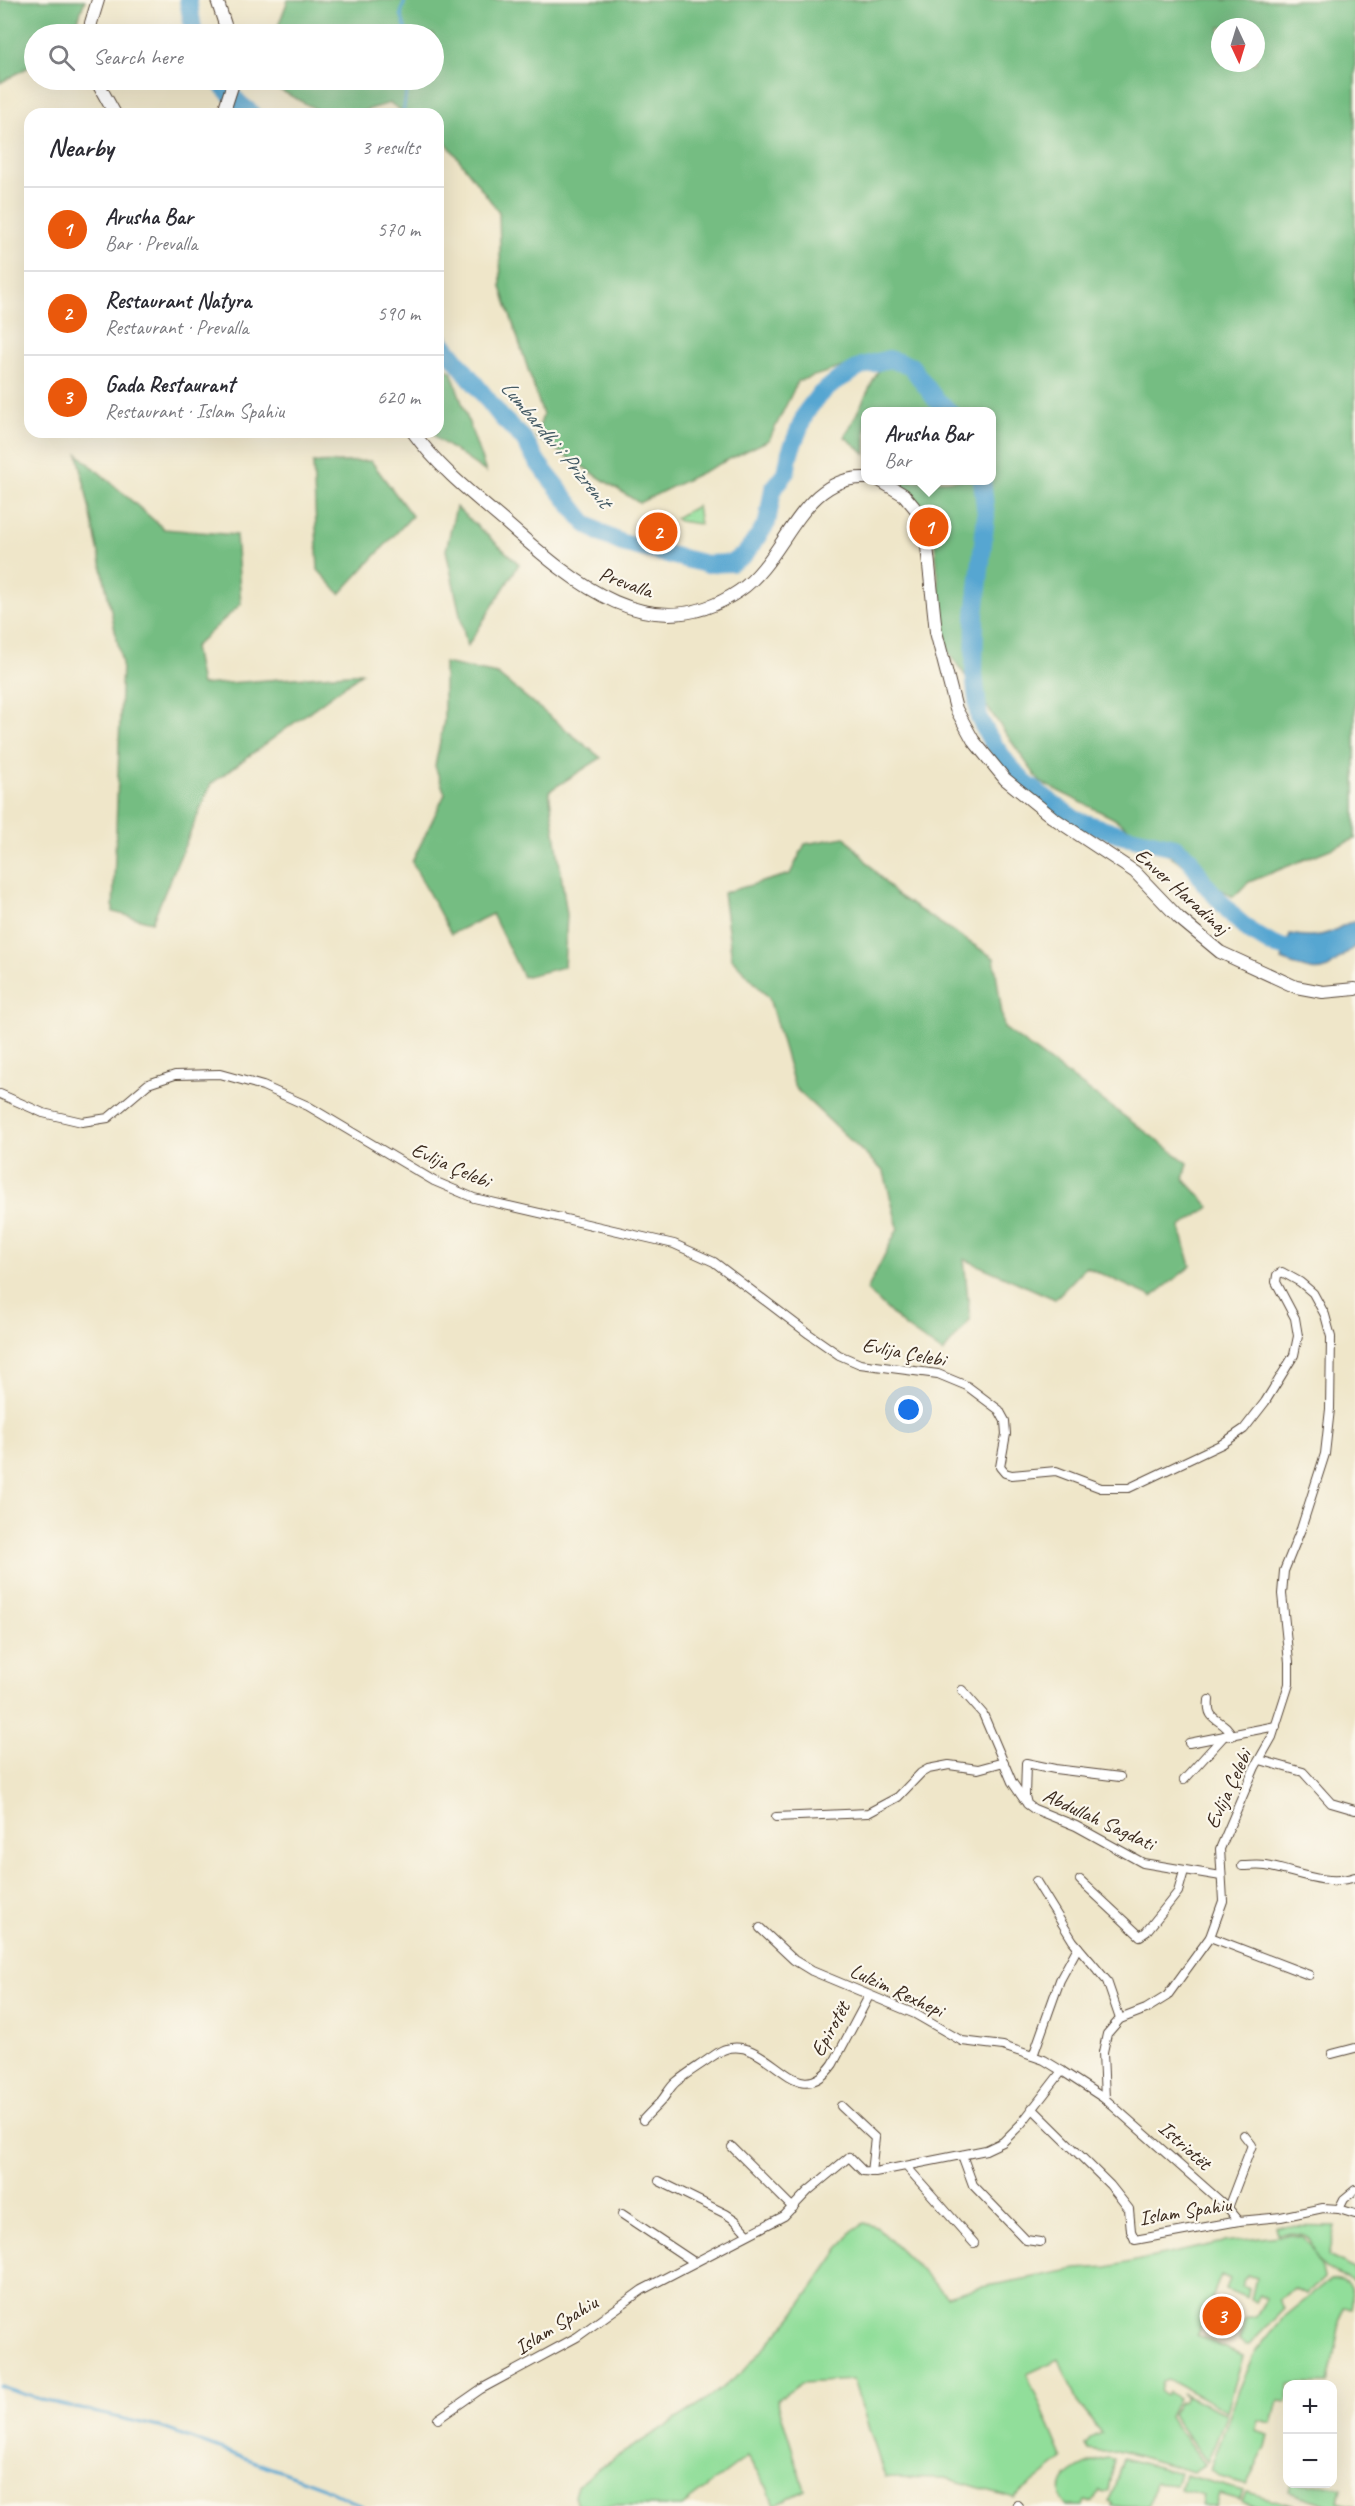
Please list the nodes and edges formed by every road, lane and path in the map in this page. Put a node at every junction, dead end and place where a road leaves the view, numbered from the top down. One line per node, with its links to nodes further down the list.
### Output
1 (98, 0): 3 (main road)
2 (217, 0): 4 (main road)
3 (91, 24)
4 (225, 24)
5 (102, 90): 7 (main road)
6 (231, 90): 8 (main road)
7 (112, 108)
8 (225, 108)
9 (418, 438): 10 (main road, Prevalla)
10 (861, 478)
11 (887, 485): 12 (main road, Enver Haradinaj)
12 (1355, 990)
13 (0, 1094): 16 (street, Evlija Çelebi)
14 (962, 1690): 20 (street)
15 (1209, 1700): 17 (street)
16 (1276, 1726): 17 (street, Evlija Çelebi); 19 (street, Evlija Çelebi)
17 (1228, 1736): 18 (street, Evlija Çelebi); 22 (street)
18 (1190, 1743)
19 (1260, 1760): 24 (street); 28 (street, Evlija Çelebi)
20 (1004, 1762): 23 (street); 25 (street)
21 (1120, 1777): 23 (street, Abdullah Sagdati)
22 (1184, 1780)
23 (1027, 1804): 27 (street, Abdullah Sagdati)
24 (1355, 1810)
25 (776, 1817)
26 (1242, 1866): 29 (street)
27 (1184, 1871): 28 (street, Abdullah Sagdati); 30 (street)
28 (1221, 1876): 33 (street, Evlija Çelebi)
29 (1355, 1877)
30 (1080, 1880)
31 (1036, 1881): 34 (street)
32 (760, 1928): 36 (street, Lulzim Rexhepi)
33 (1210, 1937): 35 (street); 37 (street, Evlija Çelebi)
34 (1077, 1947): 37 (street); 40 (street)
35 (1309, 1975)
36 (869, 1996): 40 (street, Lulzim Rexhepi); 45 (street, Epirotët)
37 (1120, 2019): 42 (street)
38 (1355, 2048): 39 (street)
39 (1332, 2054)
40 (1033, 2056): 41 (street, Lulzim Rexhepi)
41 (1062, 2071): 42 (street, Lulzim Rexhepi); 44 (street)
42 (1105, 2098): 54 (street, Istriotët)
43 (842, 2106): 50 (street)
44 (1032, 2108): 48 (street); 58 (street, Islam Spahiu)
45 (643, 2120)
46 (1244, 2135): 54 (street)
47 (732, 2147): 53 (street)
48 (962, 2155): 49 (street); 60 (street)
49 (906, 2166): 50 (street); 61 (street)
50 (871, 2172): 53 (street, Islam Spahiu)
51 (659, 2181): 59 (street)
52 (1355, 2190): 55 (street)
53 (793, 2208): 59 (street, Islam Spahiu)
54 (1228, 2208): 58 (street, Istriotët)
55 (1339, 2209): 57 (street); 58 (street, Islam Spahiu)
56 (622, 2214): 62 (street)
57 (1355, 2214)
58 (1239, 2221)
59 (747, 2233): 62 (street, Islam Spahiu)
60 (1040, 2242)
61 (974, 2243)
62 (694, 2262): 63 (street, Islam Spahiu)
63 (438, 2420)

